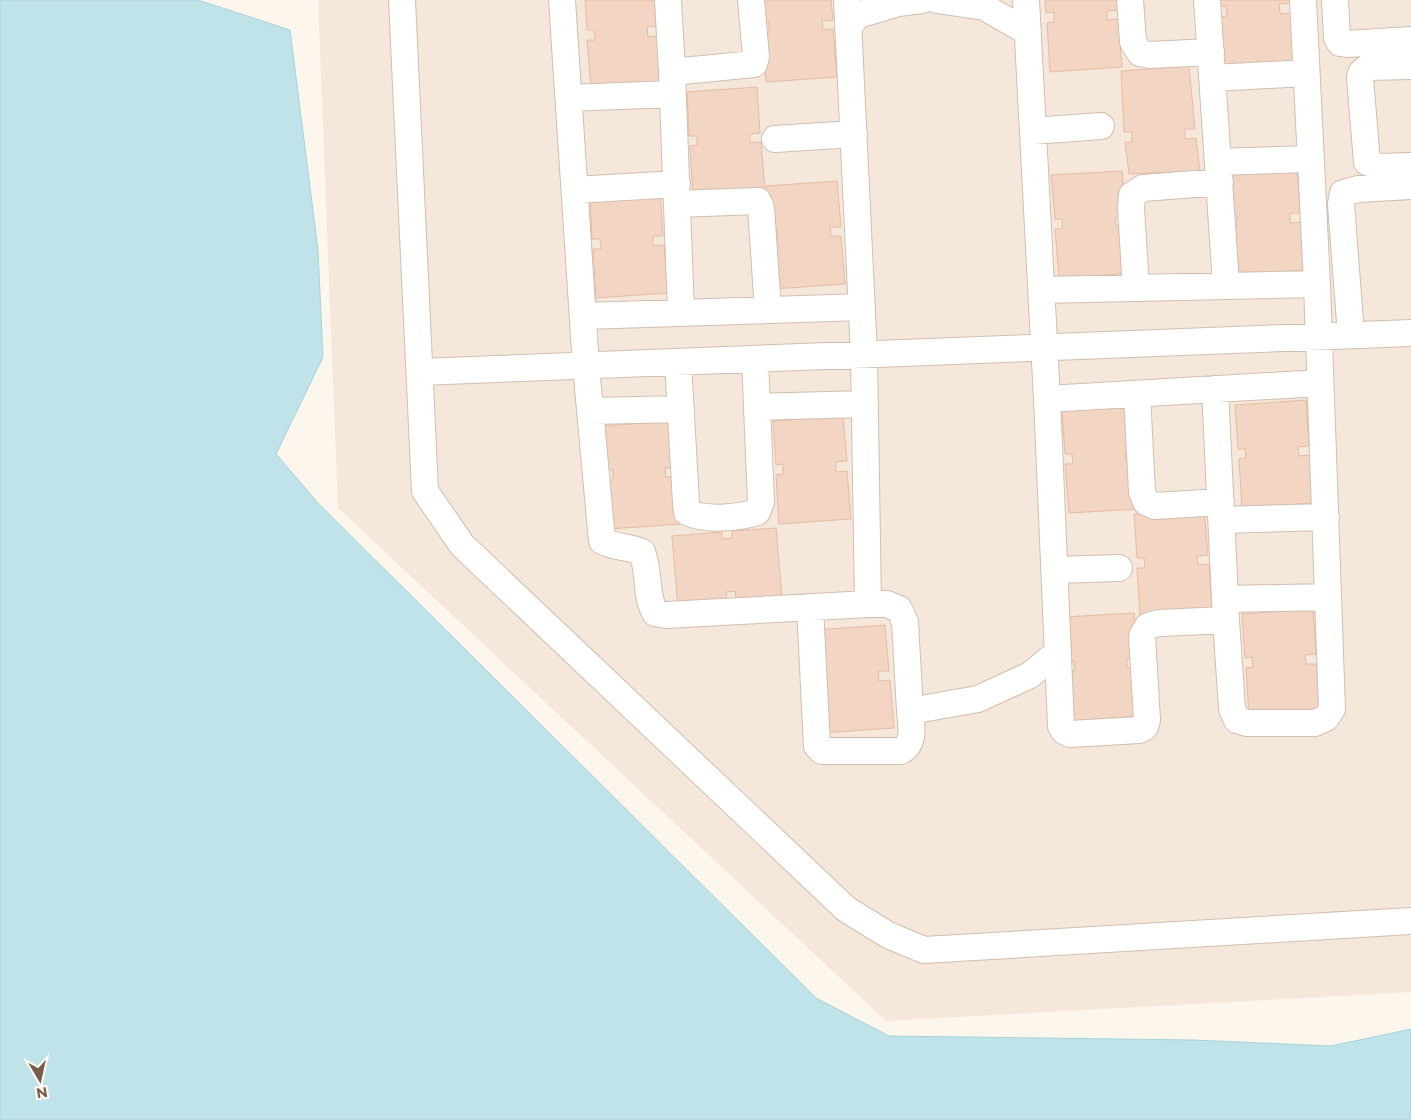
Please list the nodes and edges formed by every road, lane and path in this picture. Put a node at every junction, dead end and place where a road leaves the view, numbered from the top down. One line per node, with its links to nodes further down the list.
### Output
1 (402, 0): 48 (street)
2 (562, 0): 21 (street)
3 (668, 0): 20 (street)
4 (751, 0): 20 (street)
5 (847, 0): 13 (street)
6 (922, 0): 13 (street)
7 (937, 0): 14 (street)
8 (1026, 0): 14 (street)
9 (1130, 0): 16 (street)
10 (1207, 0): 16 (street)
11 (1303, 0): 18 (street)
12 (1335, 0): 15 (street)
13 (848, 28): 24 (street)
14 (1028, 32): 23 (street)
15 (1411, 40)
16 (1210, 52): 19 (street)
17 (1411, 66): 27 (street)
18 (1306, 73): 19 (street); 26 (street)
19 (1213, 78): 28 (street)
20 (673, 83): 21 (street); 31 (street)
21 (569, 98): 30 (street)
22 (1101, 126): 23 (street)
23 (1033, 130): 35 (street)
24 (854, 134): 25 (street); 36 (street)
25 (775, 139)
26 (1311, 159): 28 (street); 32 (street)
27 (1411, 166)
28 (1219, 172): 33 (street); 34 (street)
29 (1411, 186): 41 (street)
30 (575, 190): 31 (street); 39 (street)
31 (677, 194): 37 (street); 38 (street)
32 (1318, 284): 33 (street); 42 (street)
33 (1226, 286): 34 (street)
34 (1136, 288): 35 (street)
35 (1042, 290): 43 (street)
36 (862, 307): 37 (street); 44 (street)
37 (768, 310): 38 (street)
38 (681, 313): 39 (street)
39 (584, 316): 47 (street)
40 (1411, 333): 41 (street)
41 (1351, 335): 42 (street)
42 (1318, 337): 43 (street); 49 (street)
43 (1044, 347): 44 (street); 52 (street)
44 (864, 355): 45 (street); 53 (street)
45 (755, 359): 46 (street); 54 (street)
46 (678, 362): 47 (street); 55 (street)
47 (586, 366): 48 (street); 56 (street)
48 (420, 372): 67 (street)
49 (1320, 383): 50 (street); 58 (street)
50 (1215, 389): 51 (street); 57 (street)
51 (1137, 394): 52 (street); 57 (street)
52 (1047, 400): 60 (street)
53 (865, 404): 54 (street); 62 (street)
54 (757, 407): 55 (street)
55 (681, 409): 56 (street)
56 (590, 411): 63 (street)
57 (1221, 511): 58 (street); 64 (street)
58 (1326, 517): 61 (street)
59 (1120, 568): 60 (street)
60 (1054, 570): 65 (street)
61 (1328, 598): 64 (street); 64 (street)
62 (868, 604): 63 (street); 66 (street)
63 (810, 607): 66 (street)
64 (1226, 610): 65 (street)
65 (1058, 652): 66 (street)
66 (910, 711)
67 (1411, 921)

